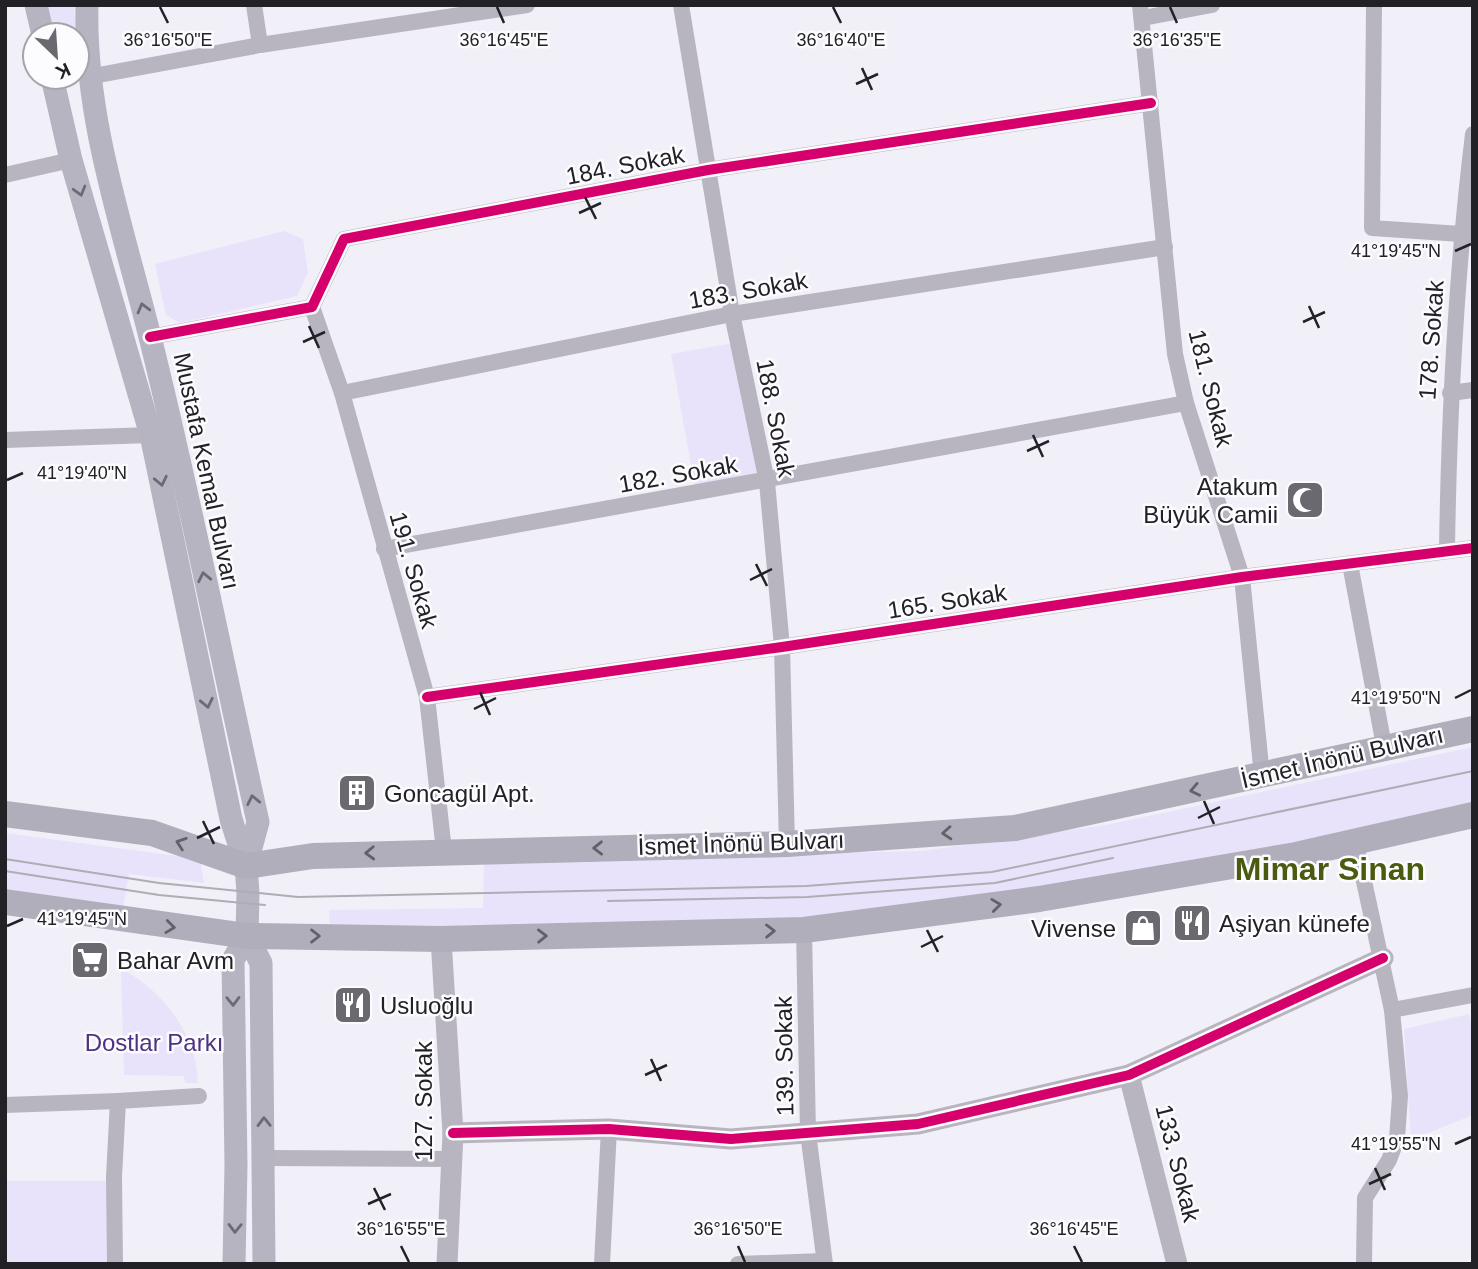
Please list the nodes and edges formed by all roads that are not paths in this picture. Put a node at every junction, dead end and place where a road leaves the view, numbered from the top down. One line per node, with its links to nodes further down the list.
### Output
1 (254, 5): 8 (street)
2 (527, 5): 7 (street)
3 (681, 5): 15 (street, 188. Sokak)
4 (1212, 5): 6 (street)
5 (1374, 5): 17 (street)
6 (1142, 12): 12 (street, 181. Sokak)
7 (412, 13): 8 (street)
8 (260, 45): 9 (street)
9 (91, 76)
10 (55, 91): 14 (main road, Mustafa Kemal Bulvarı)
11 (91, 91): 21 (main road, Mustafa Kemal Bulvarı, one-way to 11)
12 (1151, 103): 15 (street, 184. Sokak); 18 (street, 181. Sokak)
13 (1473, 134): 17 (street, 178. Sokak)
14 (71, 160): 16 (street); 26 (main road, Mustafa Kemal Bulvarı, one-way to 26)
15 (708, 170): 19 (street, 184. Sokak); 20 (street, 188. Sokak)
16 (5, 175)
17 (1467, 233): 24 (street, 178. Sokak)
18 (1165, 247): 20 (street, 183. Sokak); 25 (street, 181. Sokak)
19 (312, 307): 21 (street); 23 (street, 191. Sokak)
20 (732, 314): 23 (street, 183. Sokak); 28 (street, 188. Sokak)
21 (150, 337): 44 (main road, Mustafa Kemal Bulvarı, one-way to 21)
22 (1473, 390): 24 (street)
23 (342, 393): 30 (street, 191. Sokak)
24 (1450, 393): 31 (street, 178. Sokak)
25 (1186, 403): 28 (street, 182. Sokak); 33 (street, 181. Sokak)
26 (151, 435): 27 (street); 44 (main road, Mustafa Kemal Bulvarı, one-way to 44)
27 (5, 440)
28 (767, 482): 30 (street, 182. Sokak); 34 (street, 188. Sokak)
29 (1473, 548): 31 (street, 165. Sokak)
30 (384, 549): 35 (street, 191. Sokak)
31 (1447, 550): 32 (street, 165. Sokak)
32 (1350, 564): 33 (street, 165. Sokak); 37 (street)
33 (1242, 577): 34 (street, 165. Sokak); 38 (street, 181. Sokak)
34 (782, 647): 35 (street, 165. Sokak); 42 (street, 188. Sokak)
35 (427, 696): 43 (street, 191. Sokak)
36 (1473, 729): 37 (main road, İsmet İnönü Bulvarı)
37 (1384, 747): 38 (main road, İsmet İnönü Bulvarı)
38 (1262, 776): 42 (main road, İsmet İnönü Bulvarı, one-way to 42)
39 (5, 814): 44 (main road, İsmet İnönü Bulvarı, one-way to 39)
40 (1473, 815): 41 (main road)
41 (1355, 840): 46 (main road, one-way to 41); 49 (street)
42 (788, 844): 43 (main road, İsmet İnönü Bulvarı, one-way to 43)
43 (444, 850): 44 (main road, İsmet İnönü Bulvarı, one-way to 44)
44 (246, 866): 47 (main road, Mustafa Kemal Bulvarı)
45 (5, 902): 47 (main road, one-way to 47)
46 (804, 930): 48 (main road, one-way to 46); 58 (street, 139. Sokak)
47 (247, 936): 48 (main road, one-way to 48); 59 (main road, Mustafa Kemal Bulvarı, one-way to 47); 63 (main road, Mustafa Kemal Bulvarı, one-way to 63)
48 (441, 939): 57 (street, 127. Sokak)
49 (1383, 958): 51 (street); 52 (street)
50 (1473, 995): 51 (street)
51 (1392, 1010): 69 (street)
52 (1129, 1075): 58 (street); 68 (street, 133. Sokak)
53 (199, 1096): 54 (street)
54 (118, 1101): 55 (street); 62 (street)
55 (5, 1105)
56 (609, 1129): 57 (street); 58 (street); 66 (street)
57 (453, 1133): 60 (street, 127. Sokak)
58 (808, 1133): 61 (street, 139. Sokak)
59 (265, 1158): 60 (street); 64 (main road, Mustafa Kemal Bulvarı)
60 (450, 1159): 65 (street, 127. Sokak)
61 (824, 1263): 67 (street)
62 (115, 1264)
63 (233, 1264)
64 (264, 1264)
65 (447, 1264)
66 (602, 1264)
67 (738, 1264)
68 (1177, 1264)
69 (1364, 1264)

